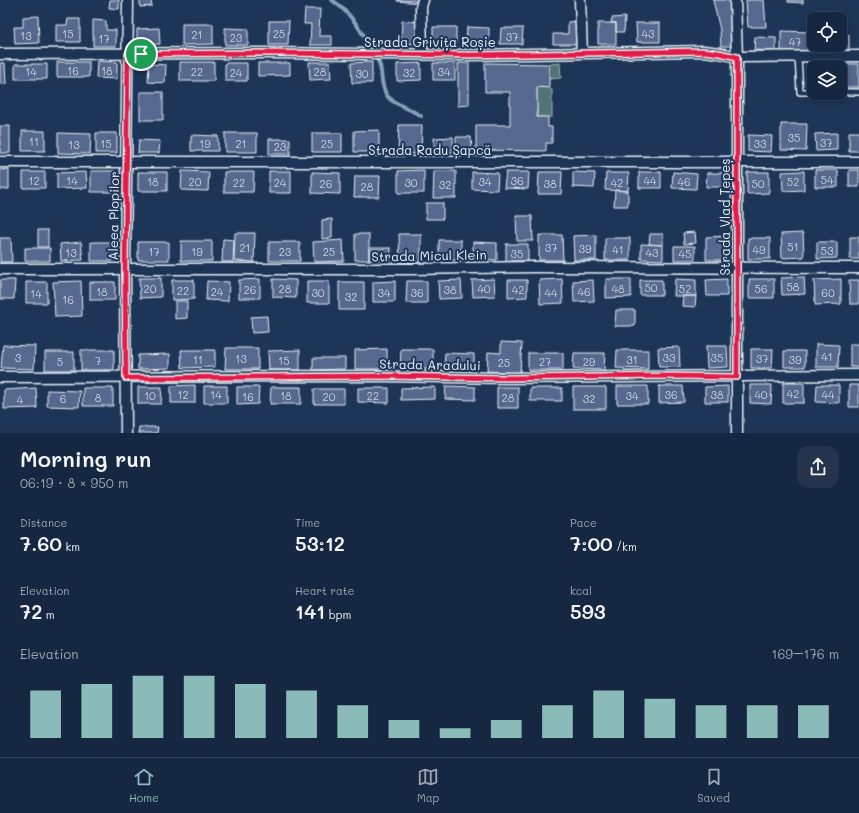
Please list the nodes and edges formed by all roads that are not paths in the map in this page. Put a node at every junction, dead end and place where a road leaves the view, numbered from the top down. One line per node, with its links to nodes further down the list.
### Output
1 (128, 0): 7 (street, Aleea Plopilor)
2 (423, 0): 8 (street)
3 (580, 0): 5 (street)
4 (735, 0): 11 (street, Strada Vlad Țepeș)
5 (582, 53): 8 (street, Strada Grivița Roșie); 11 (street, Strada Grivița Roșie)
6 (0, 54): 7 (street, Strada Grivița Roșie)
7 (128, 54): 8 (street, Strada Grivița Roșie); 18 (street, Aleea Plopilor)
8 (422, 54)
9 (798, 56): 10 (street, Strada Grivița Roșie); 11 (street, Strada Grivița Roșie); 12 (lane)
10 (859, 56)
11 (737, 57): 16 (street, Strada Vlad Țepeș)
12 (807, 92)
13 (847, 92): 14 (lane)
14 (859, 92)
15 (0, 162): 18 (street, Strada Radu Șapcă)
16 (736, 162): 17 (street, Strada Radu Șapcă); 18 (street, Strada Radu Șapcă); 19 (street, Strada Vlad Țepeș)
17 (859, 162)
18 (127, 163): 22 (street, Aleea Plopilor)
19 (737, 268): 20 (street, Strada Micul Klein); 22 (street, Strada Micul Klein); 25 (street, Strada Vlad Țepeș)
20 (859, 268)
21 (0, 269): 22 (street, Strada Micul Klein)
22 (125, 269): 26 (street, Aleea Plopilor)
23 (859, 375): 25 (street, Strada Aradului)
24 (0, 377): 26 (street, Strada Aradului)
25 (737, 377): 26 (street, Strada Aradului); 28 (street, Strada Vlad Țepeș)
26 (126, 378): 27 (street, Aleea Plopilor)
27 (126, 433)
28 (738, 433)

